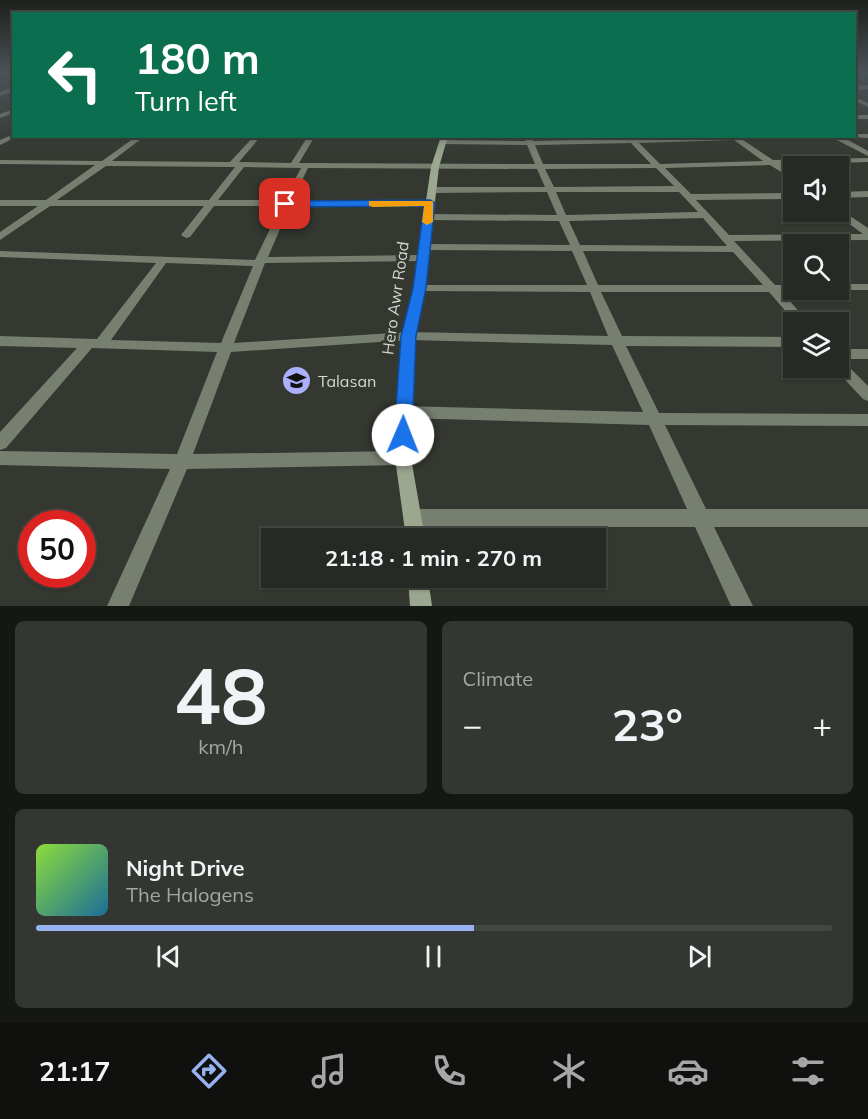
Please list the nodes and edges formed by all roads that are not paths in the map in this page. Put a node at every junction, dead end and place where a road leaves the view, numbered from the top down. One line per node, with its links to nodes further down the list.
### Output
1 (0, 111): 2 (street)
2 (12, 112): 3 (street)
3 (0, 116)
4 (139, 138): 16 (street)
5 (257, 138): 17 (street)
6 (311, 138): 19 (street)
7 (683, 138): 11 (street)
8 (735, 138): 18 (street)
9 (837, 138): 13 (street)
10 (444, 139): 12 (street); 22 (main road, Hero Awr Road)
11 (632, 139): 12 (street); 21 (street)
12 (529, 140): 20 (street)
13 (868, 154)
14 (868, 160): 18 (street)
15 (0, 162): 16 (street)
16 (105, 164): 17 (street); 35 (street)
17 (238, 164): 19 (street); 32 (street)
18 (772, 164): 21 (street); 23 (street)
19 (300, 165): 22 (street); 34 (street)
20 (539, 166): 21 (street); 22 (street); 24 (street)
21 (658, 166): 25 (street)
22 (435, 167): 26 (main road, Hero Awr Road)
23 (783, 171)
24 (550, 189): 25 (street); 26 (street); 38 (street)
25 (681, 189): 30 (street)
26 (433, 190): 33 (main road, Hero Awr Road)
27 (868, 194): 28 (street)
28 (849, 195)
29 (783, 196): 30 (street)
30 (689, 197): 36 (street)
31 (0, 203): 35 (street)
32 (210, 203): 34 (street); 35 (street); 40 (street)
33 (430, 203): 34 (street); 37 (main road, Hero Awr Road)
34 (285, 204): 49 (street)
35 (48, 205): 42 (street)
36 (705, 215): 38 (street); 43 (street)
37 (428, 217): 38 (street); 46 (main road, Hero Awr Road)
38 (564, 218): 44 (street)
39 (849, 220): 41 (street)
40 (186, 235)
41 (868, 235): 43 (street)
42 (0, 237)
43 (725, 238): 45 (street)
44 (578, 248): 45 (street); 46 (street); 53 (street)
45 (736, 249): 54 (street)
46 (424, 252): 49 (street); 51 (main road, Hero Awr Road)
47 (0, 254): 48 (street)
48 (163, 260): 49 (street); 61 (street)
49 (260, 261): 62 (street)
50 (868, 287): 52 (street)
51 (419, 288): 53 (street); 57 (main road, Hero Awr Road)
52 (849, 288)
53 (596, 289): 54 (street); 59 (street)
54 (773, 290): 55 (street); 56 (street)
55 (783, 290)
56 (793, 312)
57 (409, 336): 59 (street); 62 (street); 67 (main road, Hero Awr Road)
58 (0, 341): 61 (street)
59 (617, 341): 60 (street); 68 (street)
60 (783, 342)
61 (94, 344): 62 (street); 70 (street)
62 (228, 348): 73 (street)
63 (849, 354): 64 (street)
64 (868, 354)
65 (849, 375): 66 (street)
66 (868, 396)
67 (403, 412): 68 (street); 72 (main road, Hero Awr Road)
68 (655, 419): 69 (street); 76 (street)
69 (868, 420)
70 (0, 443)
71 (0, 458): 73 (street)
72 (403, 458): 73 (street); 74 (main road, Hero Awr Road)
73 (182, 462): 79 (street)
74 (413, 518): 76 (street); 77 (main road, Hero Awr Road)
75 (868, 518): 76 (street)
76 (701, 520): 81 (street)
77 (414, 528)
78 (419, 588): 80 (main road)
79 (118, 606)
80 (421, 606)
81 (742, 606)

